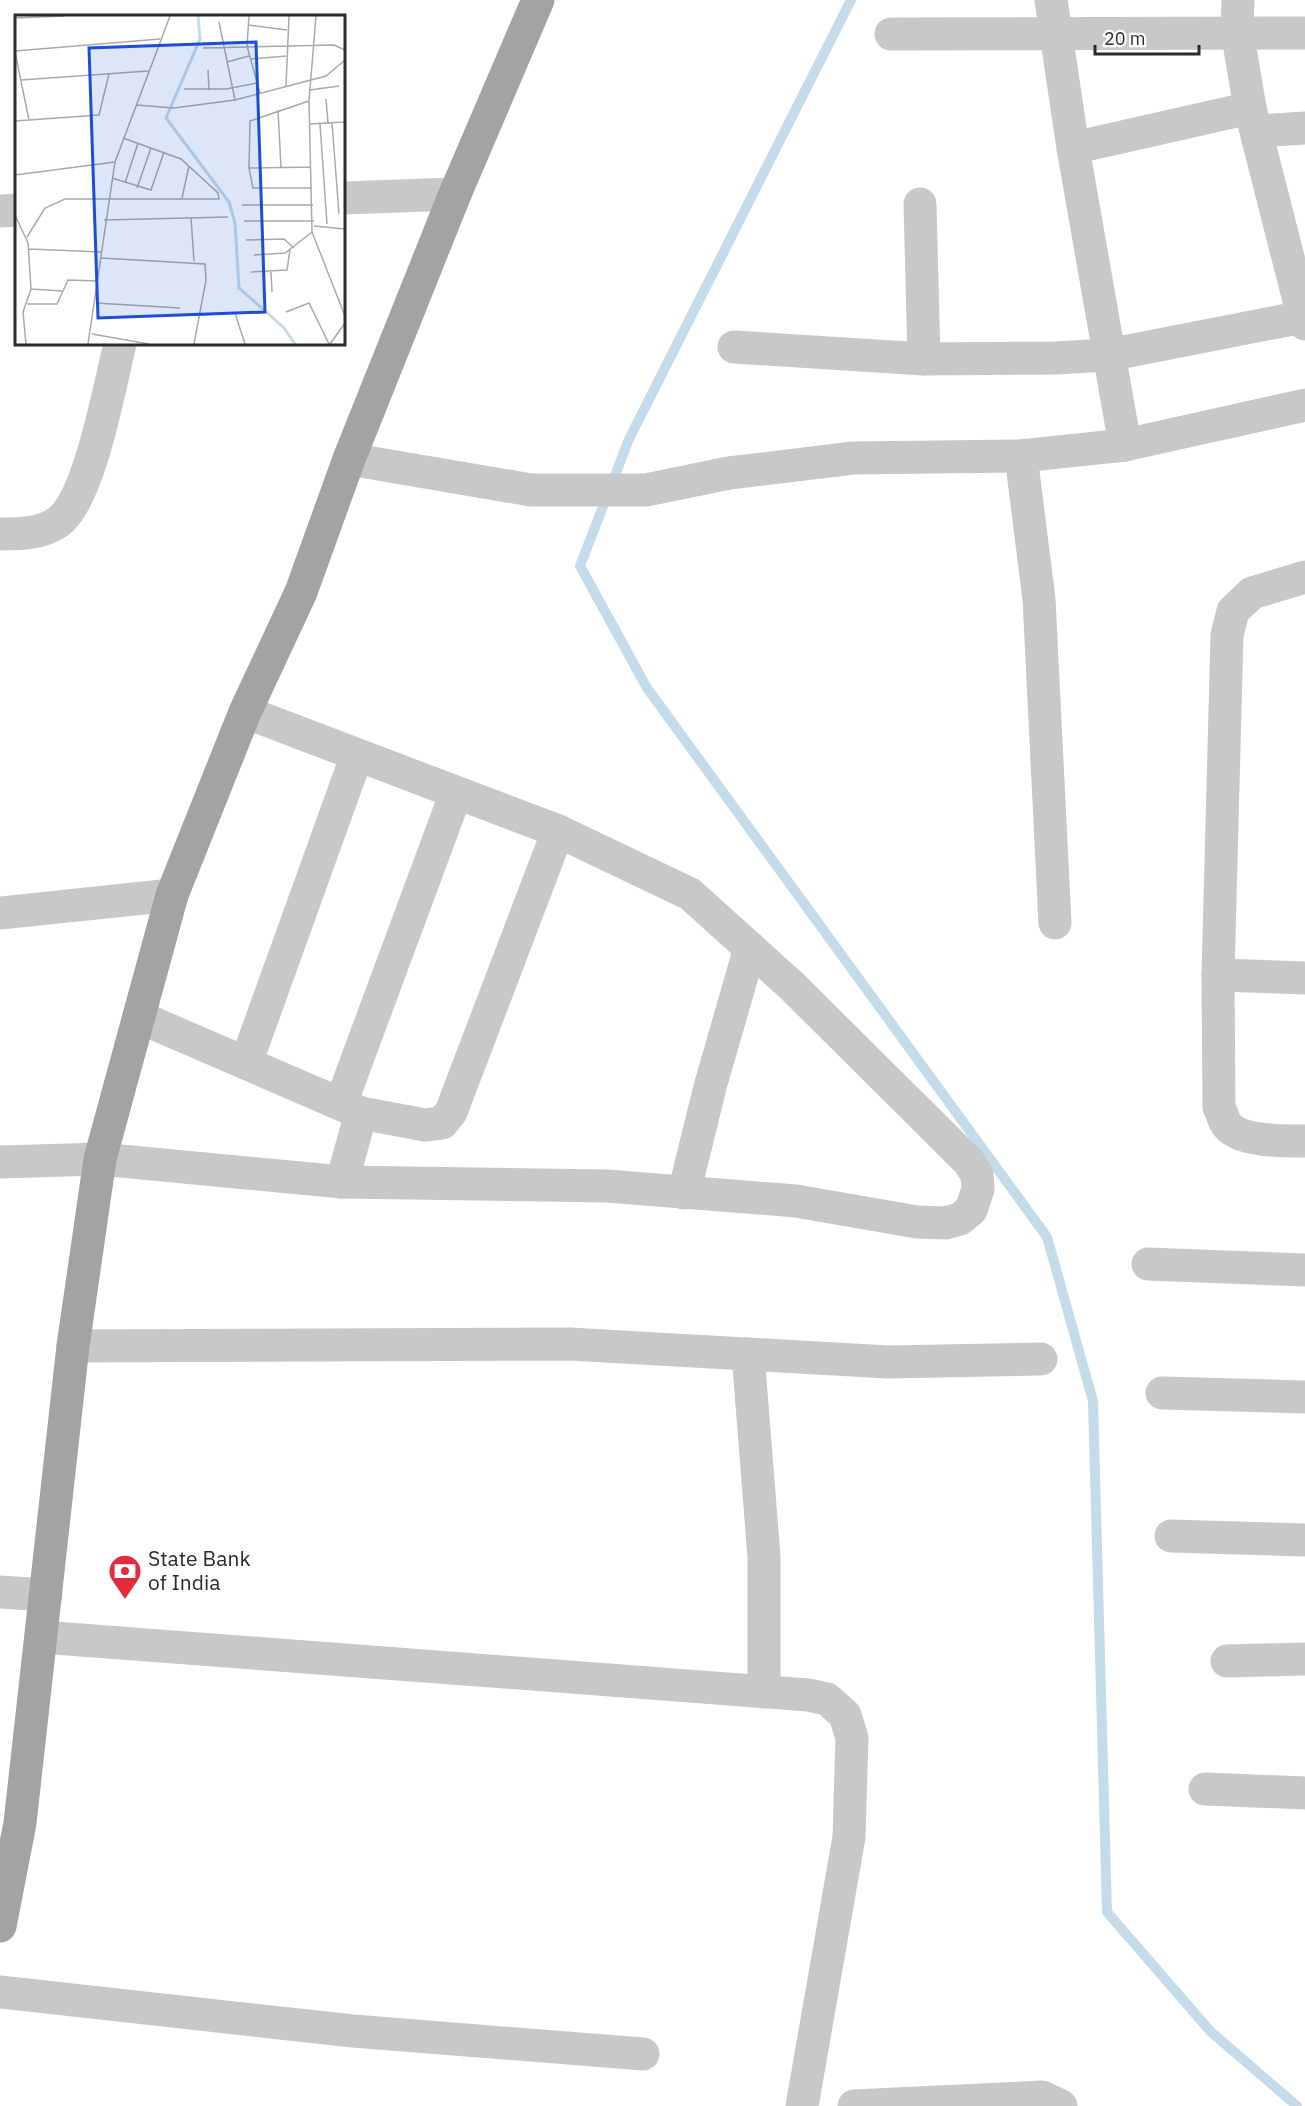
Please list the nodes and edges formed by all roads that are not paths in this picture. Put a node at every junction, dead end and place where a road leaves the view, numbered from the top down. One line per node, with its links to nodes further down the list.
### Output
1 (538, 0): 10 (main road)
2 (1051, 0): 4 (street)
3 (1237, 16): 4 (street); 5 (street); 7 (street)
4 (1056, 32): 6 (street); 9 (street)
5 (1305, 33)
6 (891, 34)
7 (1253, 120): 8 (street); 9 (street); 13 (street)
8 (1305, 128)
9 (1073, 148): 16 (street)
10 (455, 194): 11 (street); 21 (main road)
11 (345, 198)
12 (920, 204): 17 (street)
13 (1304, 321): 16 (street)
14 (120, 345): 22 (street)
15 (734, 347): 17 (street)
16 (1108, 355): 17 (street); 19 (street)
17 (924, 359)
18 (1305, 405): 19 (street)
19 (1125, 445): 20 (street)
20 (1022, 456): 21 (street); 30 (street)
21 (349, 459): 24 (main road)
22 (0, 534)
23 (1305, 577): 32 (street)
24 (246, 712): 25 (street); 28 (main road)
25 (357, 755): 26 (street); 35 (street)
26 (456, 793): 27 (street); 36 (street)
27 (558, 831): 31 (street); 36 (street)
28 (172, 896): 29 (street); 34 (main road)
29 (0, 913)
30 (1055, 923)
31 (750, 948): 41 (street); 41 (street)
32 (1218, 975): 33 (street); 37 (street)
33 (1305, 978)
34 (139, 1017): 35 (street); 38 (main road)
35 (246, 1063): 36 (street)
36 (351, 1108): 40 (street)
37 (1305, 1142)
38 (100, 1159): 39 (street); 40 (street); 44 (main road)
39 (0, 1162)
40 (342, 1182): 41 (street)
41 (684, 1193)
42 (1148, 1264): 43 (street)
43 (1305, 1270)
44 (73, 1346): 45 (street); 52 (main road)
45 (748, 1354): 46 (street); 56 (street)
46 (1041, 1359)
47 (1162, 1393): 48 (street)
48 (1305, 1397)
49 (1171, 1536): 50 (street)
50 (1305, 1540)
51 (0, 1592): 52 (street)
52 (46, 1596): 53 (main road)
53 (41, 1638): 56 (street); 59 (main road)
54 (1305, 1659): 55 (street)
55 (1227, 1661)
56 (764, 1692): 63 (street)
57 (1205, 1789): 58 (street)
58 (1305, 1793)
59 (10, 1822): 60 (main road)
60 (0, 1926)
61 (0, 1992): 62 (street)
62 (643, 2054)
63 (802, 2106)
64 (854, 2106): 65 (street)
65 (1061, 2106)

